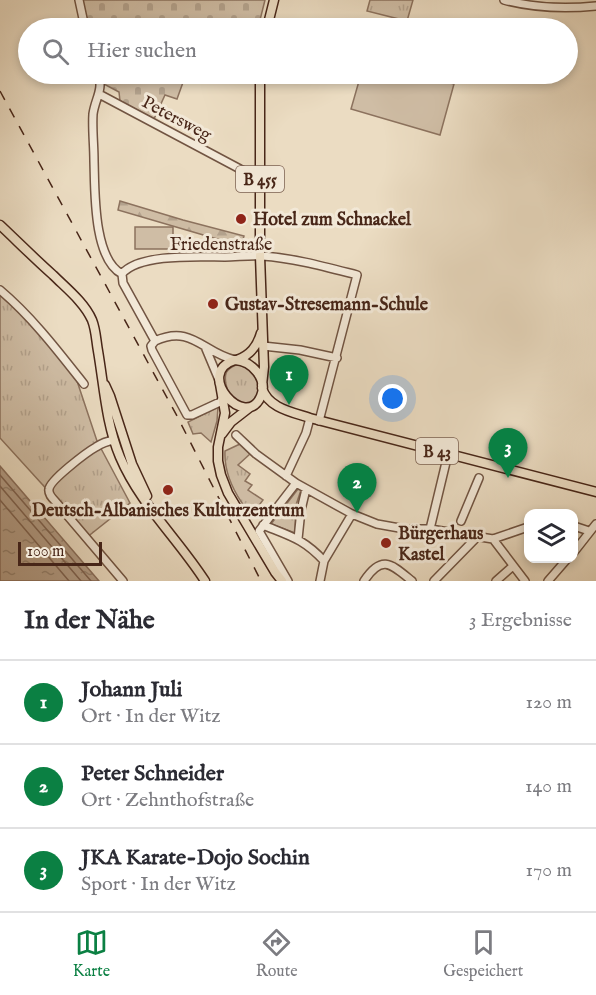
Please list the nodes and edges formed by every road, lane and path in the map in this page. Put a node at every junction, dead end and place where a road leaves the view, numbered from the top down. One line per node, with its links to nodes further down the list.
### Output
1 (79, 0): 6 (street)
2 (274, 0): 7 (main road)
3 (504, 0): 4 (street)
4 (583, 4): 5 (street)
5 (596, 6)
6 (83, 18)
7 (270, 18)
8 (101, 84): 10 (street)
9 (260, 84): 11 (main road, B 455)
10 (99, 94): 11 (street, Petersweg); 14 (street)
11 (260, 175): 13 (main road, B 455)
12 (0, 225): 22 (main road)
13 (261, 256): 14 (street, Friedenstraße); 16 (main road, B 455); 20 (street, Friedenstraße)
14 (122, 274): 17 (street)
15 (0, 290): 24 (street)
16 (262, 327): 19 (main road, B 455); 21 (main road, B 455)
17 (155, 340): 18 (street); 26 (street)
18 (202, 345): 21 (street); 23 (street)
19 (263, 346): 20 (street); 25 (main road, B 455)
20 (337, 358): 30 (street)
21 (235, 360): 23 (main road, B 455); 25 (main road)
22 (104, 382): 31 (main road); 34 (main road)
23 (220, 383): 26 (main road); 27 (main road)
24 (84, 384)
25 (262, 386): 27 (main road, B 455); 28 (main road)
26 (223, 398): 33 (main road)
27 (250, 407): 28 (main road, B 43); 33 (main road, B 455)
28 (278, 407): 29 (main road, B 43)
29 (310, 418): 30 (main road, B 43); 38 (street)
30 (319, 421): 36 (main road, B 43)
31 (119, 427): 34 (street); 35 (main road)
32 (236, 435): 38 (street)
33 (220, 437): 58 (main road)
34 (114, 440): 35 (street); 43 (main road); 59 (street)
35 (128, 454): 43 (main road)
36 (448, 454): 37 (main road, B 43); 49 (street)
37 (482, 471): 41 (main road, B 43); 45 (street)
38 (286, 476): 39 (street)
39 (296, 483): 40 (street); 46 (street)
40 (306, 489): 42 (street); 52 (street)
41 (596, 492)
42 (352, 514): 49 (street); 55 (street)
43 (157, 516): 60 (main road)
44 (596, 524): 50 (street)
45 (459, 527): 49 (street); 51 (street)
46 (261, 528): 52 (street); 62 (street)
47 (524, 528): 53 (street)
48 (578, 528): 50 (street)
49 (430, 529)
50 (589, 531): 54 (street)
51 (478, 536): 53 (street); 66 (street)
52 (298, 538): 55 (street)
53 (493, 539): 57 (street)
54 (578, 545)
55 (324, 562): 63 (street)
56 (564, 563): 69 (street)
57 (513, 566): 67 (street); 68 (street)
58 (276, 578): 61 (main road)
59 (123, 581)
60 (205, 581)
61 (282, 581)
62 (288, 581)
63 (320, 581)
64 (364, 581): 65 (street)
65 (412, 581)
66 (434, 581)
67 (496, 581)
68 (525, 581)
69 (548, 581)

